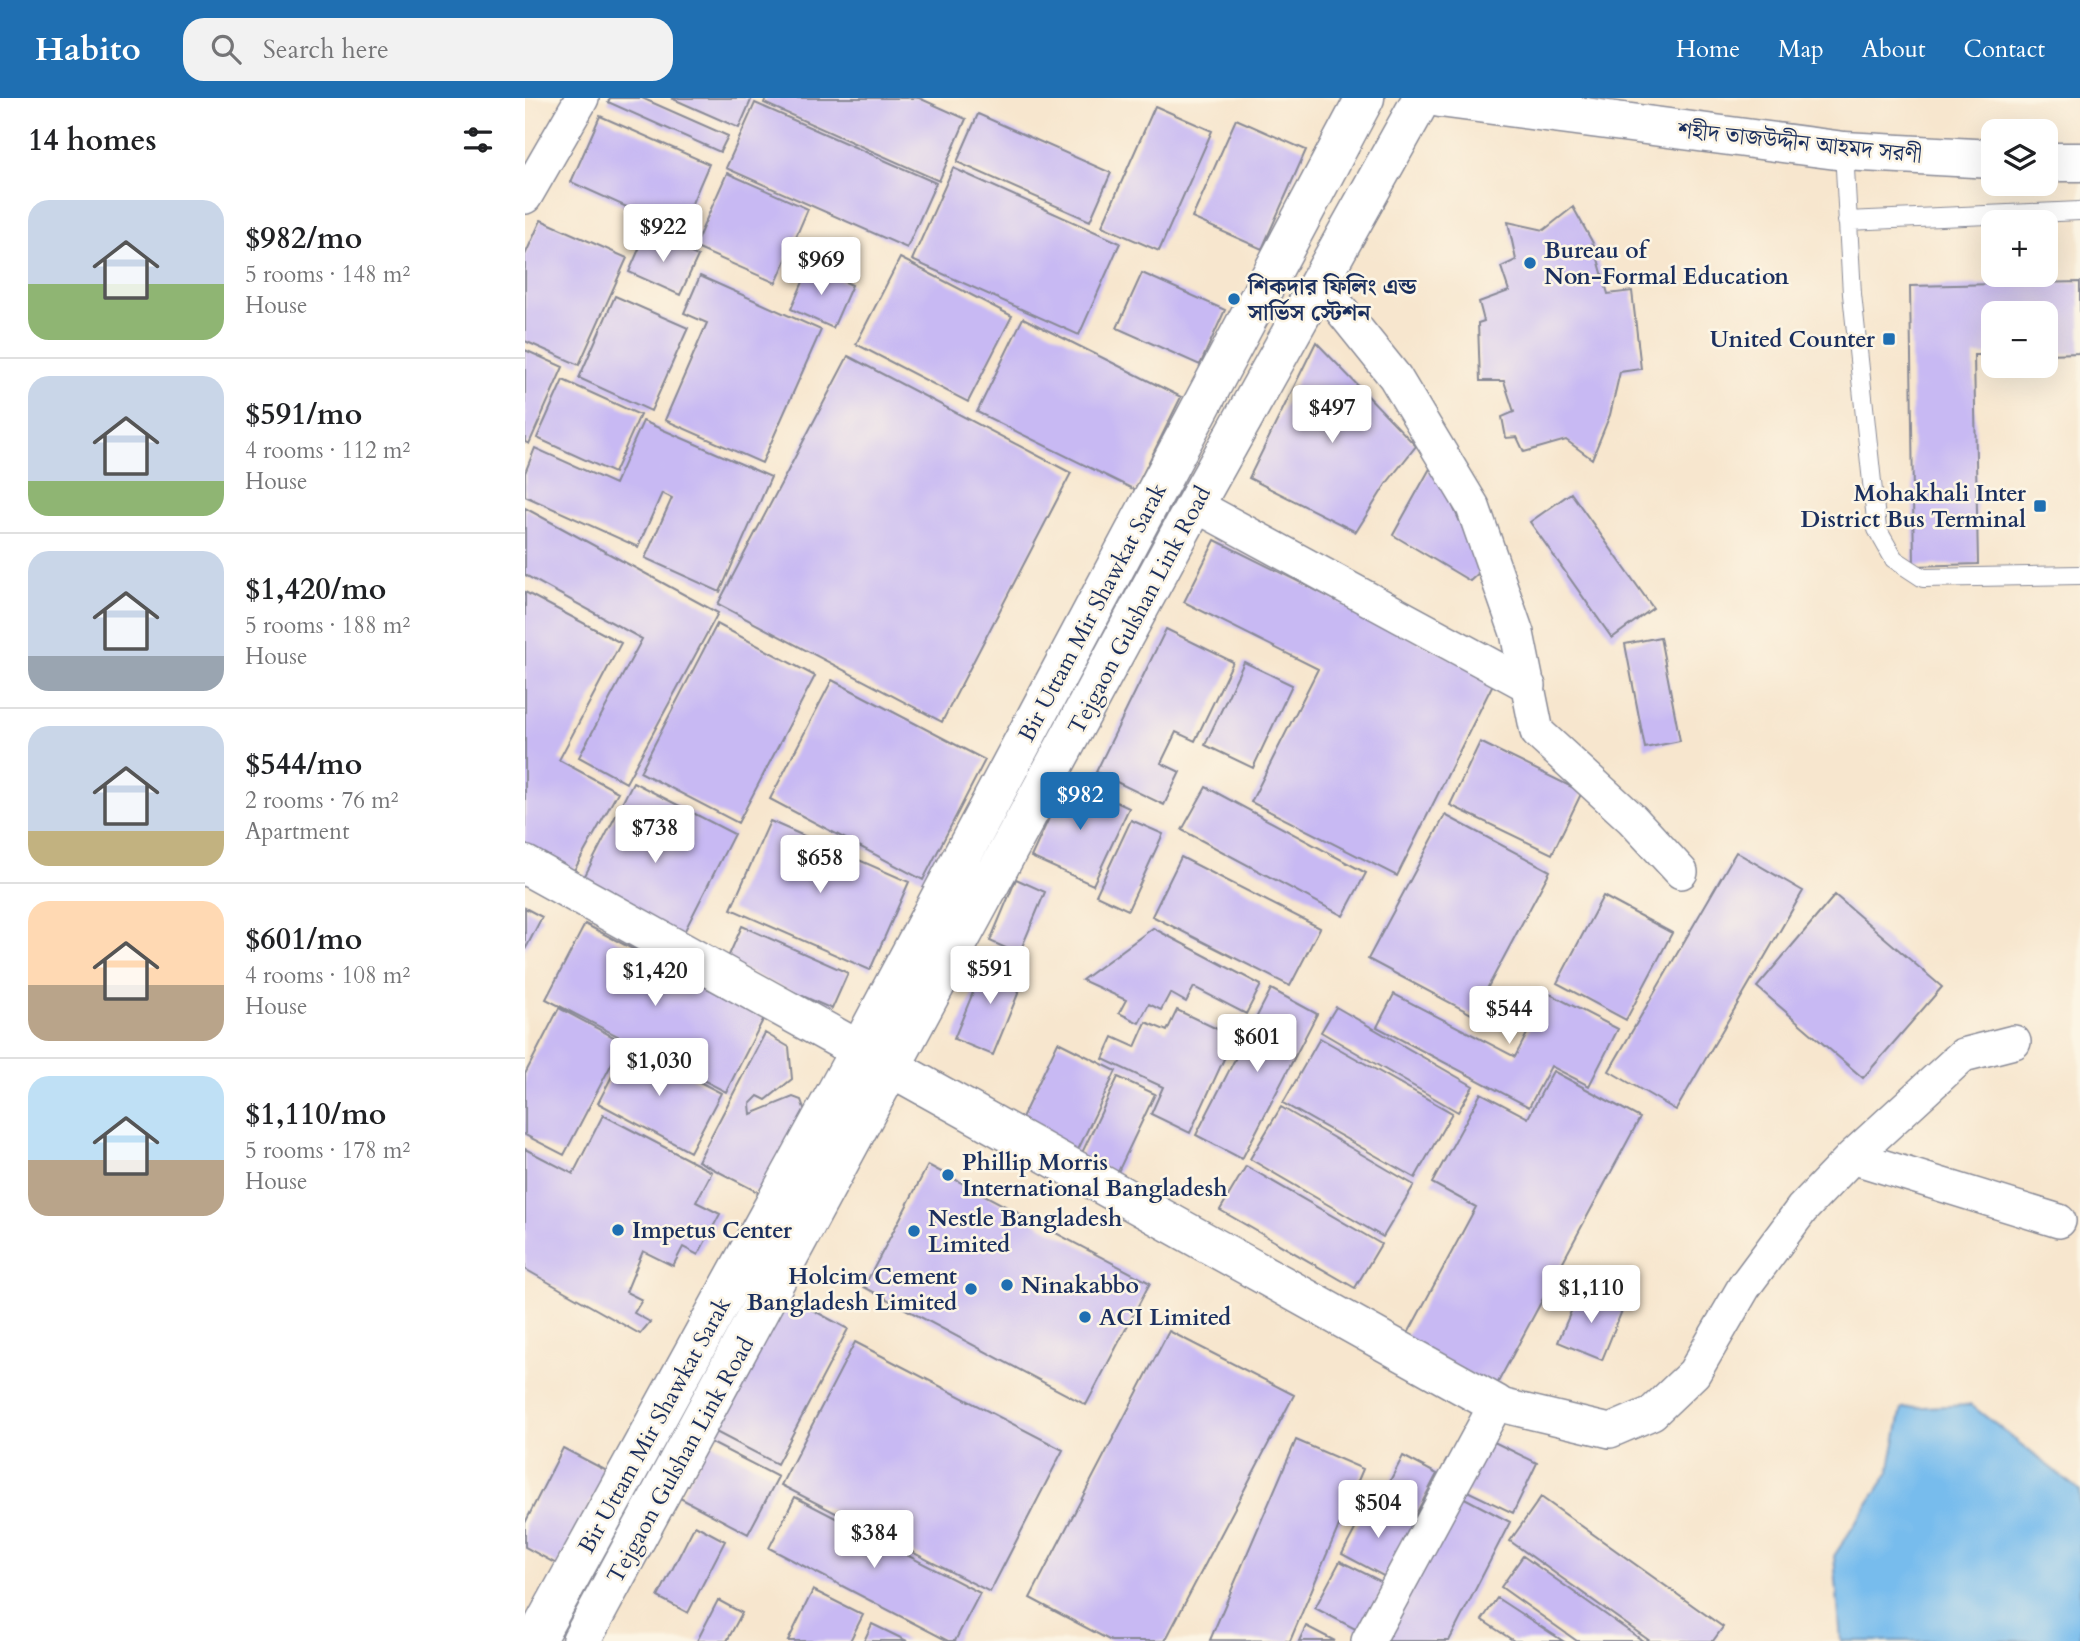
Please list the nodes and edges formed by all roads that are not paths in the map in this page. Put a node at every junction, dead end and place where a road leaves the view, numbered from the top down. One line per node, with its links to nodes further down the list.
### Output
1 (582, 98): 7 (street)
2 (1365, 98): 17 (main road, Bir Uttam Mir Shawkat Sarak)
3 (1422, 98): 10 (main road, Tejgaon Gulshan Link Road)
4 (1440, 98): 5 (main road, শহীদ তাজউদ্দীন আহমদ সরণী)
5 (1844, 151): 6 (main road, শহীদ তাজউদ্দীন আহমদ সরণী); 9 (lane)
6 (1981, 158)
7 (525, 197)
8 (2080, 211): 9 (lane)
9 (1847, 221): 12 (lane)
10 (1318, 281): 11 (main road, Tejgaon Gulshan Link Road); 13 (street)
11 (1195, 505): 13 (street); 18 (main road, Tejgaon Gulshan Link Road)
12 (2080, 575)
13 (1529, 686): 15 (street)
14 (525, 865): 17 (main road)
15 (1681, 872)
16 (2014, 1042): 19 (street)
17 (859, 1049): 18 (main road); 22 (main road, Bir Uttam Mir Shawkat Sarak)
18 (892, 1068): 21 (main road); 23 (main road, Tejgaon Gulshan Link Road)
19 (1852, 1157): 20 (street); 21 (street)
20 (2059, 1221)
21 (1496, 1404): 24 (street)
22 (535, 1641)
23 (581, 1641)
24 (1368, 1641)

